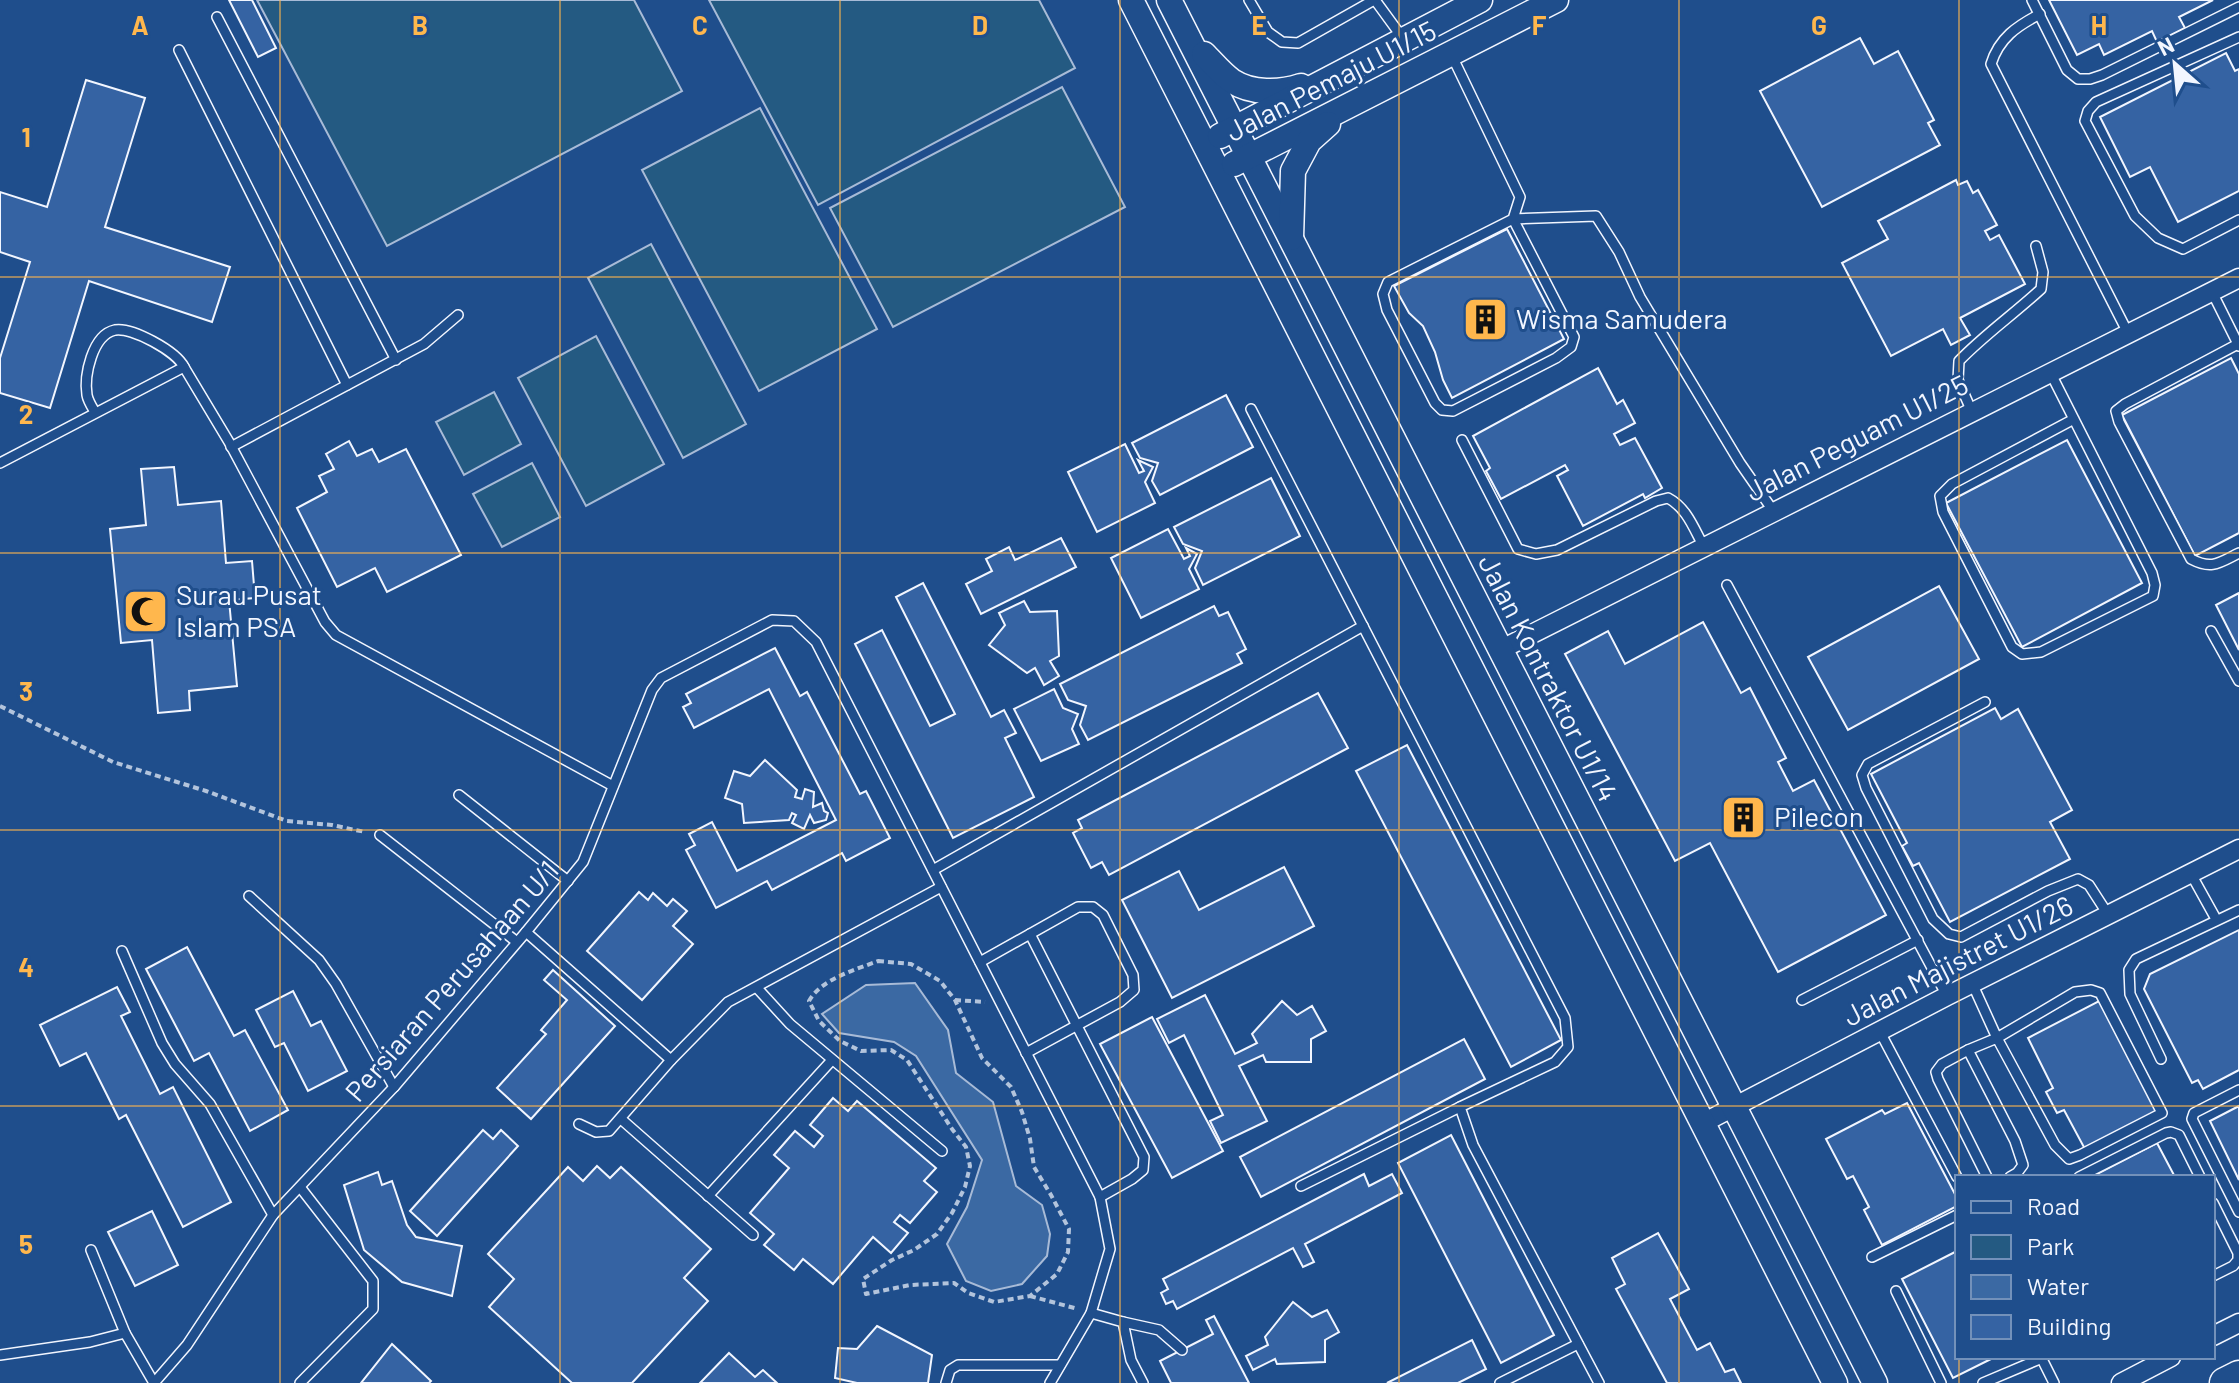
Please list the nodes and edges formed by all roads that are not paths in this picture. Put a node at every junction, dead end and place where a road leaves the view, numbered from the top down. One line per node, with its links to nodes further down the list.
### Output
1 (1131, 0): 19 (street)
2 (1169, 0): 13 (street, Jalan Kontraktor U1/14)
3 (1249, 0): 4 (lane)
4 (1375, 0): 12 (lane)
5 (1480, 0): 12 (street, Jalan Pemaju U1/15)
6 (1556, 0): 15 (street, Jalan Pemaju U1/15)
7 (2032, 0): 9 (lane)
8 (2239, 7): 9 (lane)
9 (2040, 14): 29 (lane)
10 (217, 17): 31 (lane)
11 (2239, 37): 23 (lane)
12 (1404, 40): 16 (street, Jalan Pemaju U1/15)
13 (1190, 41): 16 (street); 18 (street, Jalan Kontraktor U1/14)
14 (179, 50): 34 (lane)
15 (1451, 53): 17 (street, Jalan Pemaju U1/15); 22 (lane)
16 (1332, 77): 18 (street, Jalan Pemaju U1/15)
17 (1348, 106): 20 (street, Jalan Pemaju U1/15); 24 (street)
18 (1234, 128): 19 (street, Jalan Pemaju U1/15); 20 (street, Jalan Kontraktor U1/14)
19 (1204, 144): 21 (street)
20 (1249, 156): 21 (street, Jalan Pemaju U1/15); 24 (street, Jalan Kontraktor U1/14)
21 (1220, 173): 86 (street)
22 (1513, 219): 22 (lane); 42 (lane)
23 (2239, 220)
24 (1291, 241): 48 (street, Jalan Kontraktor U1/14)
25 (2036, 246): 37 (lane)
26 (2239, 278): 27 (street, Jalan Peguam U1/25)
27 (2212, 291): 29 (street, Jalan Peguam U1/25); 30 (lane)
28 (458, 315): 31 (lane)
29 (2128, 333): 33 (street, Jalan Peguam U1/25)
30 (2239, 345): 44 (lane)
31 (396, 360): 34 (lane)
32 (184, 367): 36 (lane); 36 (lane); 40 (lane)
33 (2050, 372): 37 (street, Jalan Peguam U1/25); 38 (lane)
34 (347, 385): 40 (lane)
35 (1251, 409): 46 (lane)
36 (95, 412): 41 (lane)
37 (1972, 412): 42 (street, Jalan Peguam U1/25)
38 (2074, 419): 38 (lane)
39 (1462, 440): 43 (lane)
40 (231, 447): 51 (lane)
41 (0, 463)
42 (1774, 512): 43 (street, Jalan Peguam U1/25)
43 (1704, 547): 48 (street, Jalan Peguam U1/25)
44 (2239, 553)
45 (1727, 585): 65 (lane)
46 (1363, 626): 55 (lane); 83 (lane)
47 (2211, 631): 49 (lane)
48 (1500, 650): 84 (street, Jalan Kontraktor U1/14)
49 (2239, 681)
50 (1985, 702): 61 (lane)
51 (613, 786): 55 (lane, Persiaran Perusahaan U/1); 57 (lane, Persiaran Perusahaan U/1)
52 (459, 795): 57 (lane)
53 (380, 835): 66 (lane)
54 (2239, 849): 56 (street, Jalan Majistret U1/26)
55 (933, 870): 58 (lane)
56 (2191, 874): 61 (street, Jalan Majistret U1/26); 62 (lane)
57 (568, 881): 63 (lane, Persiaran Perusahaan U/1)
58 (941, 887): 68 (lane); 70 (lane)
59 (249, 896): 81 (lane)
60 (2239, 910): 62 (lane)
61 (2109, 916): 69 (street, Jalan Majistret U1/26)
62 (2216, 919): 78 (lane)
63 (526, 932): 66 (lane, Persiaran Perusahaan U/1); 79 (lane)
64 (1030, 934): 68 (lane); 73 (lane); 73 (lane)
65 (1918, 940): 71 (lane); 72 (lane)
66 (517, 942): 81 (lane, Persiaran Perusahaan U/1)
67 (122, 951): 100 (lane)
68 (980, 962): 77 (lane)
69 (1972, 983): 71 (street, Jalan Majistret U1/26); 75 (lane)
70 (757, 988): 79 (lane); 80 (lane)
71 (1947, 996): 74 (street, Jalan Majistret U1/26)
72 (1802, 1000)
73 (1076, 1026): 77 (lane); 97 (lane)
74 (1880, 1032): 84 (street, Jalan Majistret U1/26); 89 (lane)
75 (1997, 1038): 75 (lane); 76 (lane)
76 (1968, 1050): 90 (lane); 91 (lane)
77 (1026, 1053): 97 (lane)
78 (2161, 1059)
79 (671, 1060): 85 (lane)
80 (832, 1060): 88 (lane); 96 (lane)
81 (394, 1087): 95 (lane, Persiaran Perusahaan U/1)
82 (2239, 1090): 99 (lane)
83 (1460, 1107): 94 (lane); 112 (lane)
84 (1734, 1108): 86 (street, Jalan Majistret U1/26); 128 (street, Jalan Kontraktor U1/14)
85 (621, 1119): 87 (lane); 96 (lane)
86 (1703, 1123): 127 (street)
87 (579, 1124)
88 (942, 1151)
89 (1956, 1175)
90 (1986, 1175)
91 (2014, 1175)
92 (2083, 1175): 93 (lane)
93 (2199, 1175)
94 (1301, 1186)
95 (300, 1187): 100 (lane, Persiaran Perusahaan U/1); 121 (lane)
96 (708, 1196): 102 (lane)
97 (1100, 1197): 107 (lane)
98 (2215, 1207): 105 (lane)
99 (2239, 1212)
100 (273, 1215): 120 (lane, Persiaran Perusahaan U/1)
101 (1955, 1216): 104 (lane)
102 (753, 1235)
103 (91, 1250): 110 (lane)
104 (1872, 1257)
105 (2215, 1275)
106 (1896, 1291): 129 (lane)
107 (1091, 1313): 108 (lane); 118 (lane)
108 (1123, 1322): 113 (lane); 124 (lane)
109 (2239, 1323): 111 (street)
110 (125, 1333): 114 (lane); 120 (lane)
111 (2215, 1335)
112 (1578, 1344): 125 (lane); 126 (lane)
113 (1182, 1350)
114 (0, 1355)
115 (2040, 1359): 130 (lane)
116 (2042, 1359): 131 (lane)
117 (2143, 1363): 132 (street)
118 (1060, 1365): 122 (lane); 123 (lane)
119 (2239, 1376): 133 (main road)
120 (154, 1383)
121 (300, 1383)
122 (946, 1383)
123 (1050, 1383)
124 (1143, 1383)
125 (1500, 1383)
126 (1599, 1383)
127 (1835, 1383)
128 (1875, 1383)
129 (1941, 1383)
130 (1983, 1383)
131 (2054, 1383)
132 (2121, 1383)
133 (2225, 1383)

